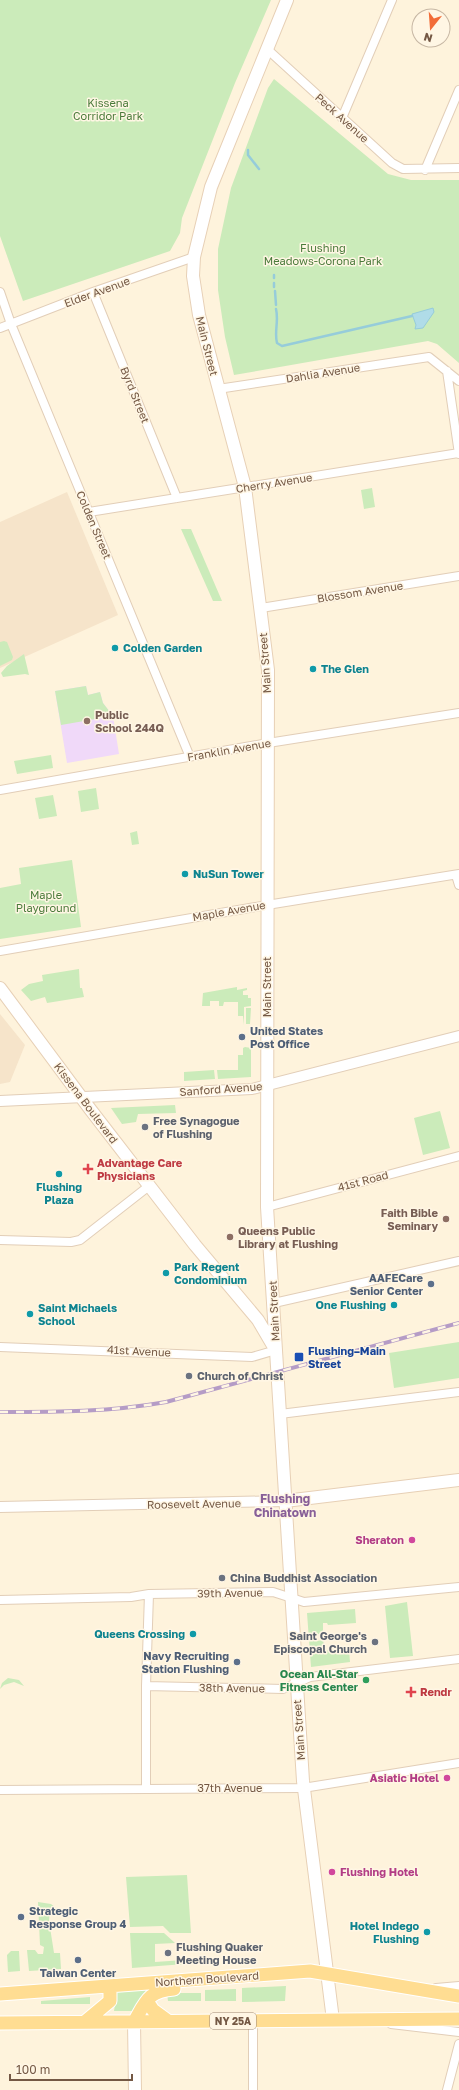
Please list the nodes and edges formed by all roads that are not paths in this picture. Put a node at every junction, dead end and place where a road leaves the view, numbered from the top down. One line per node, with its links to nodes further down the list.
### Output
1 (287, 0): 3 (main road, Main Street)
2 (392, 0): 5 (street)
3 (267, 49): 5 (street, Peck Avenue); 8 (main road, Main Street)
4 (459, 90): 7 (street)
5 (342, 118): 7 (street, Peck Avenue)
6 (459, 168): 7 (street)
7 (425, 170)
8 (194, 257): 10 (street, Elder Avenue); 15 (main road, Main Street)
9 (0, 292): 11 (street, Colden Street)
10 (93, 292): 11 (street, Elder Avenue); 18 (street, Byrd Street)
11 (11, 324): 12 (street, Elder Avenue); 19 (street, Colden Street)
12 (0, 328)
13 (447, 371): 14 (street); 15 (street, Dahlia Avenue); 16 (street)
14 (459, 381)
15 (218, 390): 17 (main road, Main Street)
16 (459, 453): 17 (street, Cherry Avenue)
17 (245, 487): 18 (street, Cherry Avenue); 21 (main road, Main Street)
18 (178, 498): 19 (street, Cherry Avenue)
19 (89, 512): 24 (street, Colden Street)
20 (459, 576): 21 (street, Blossom Avenue)
21 (261, 608): 23 (main road, Main Street)
22 (459, 713): 23 (street, Franklin Avenue)
23 (268, 743): 24 (street, Franklin Avenue); 28 (main road, Main Street)
24 (190, 757): 25 (street, Franklin Avenue)
25 (0, 790)
26 (458, 875): 27 (street); 28 (street, Maple Avenue)
27 (459, 885)
28 (267, 905): 29 (street, Maple Avenue); 32 (main road, Main Street)
29 (0, 951)
30 (0, 988): 33 (main road, Kissena Boulevard)
31 (459, 1036): 32 (street, Sanford Avenue)
32 (267, 1086): 33 (street, Sanford Avenue); 37 (main road, Main Street)
33 (81, 1097): 34 (street, Sanford Avenue); 36 (main road, Kissena Boulevard)
34 (0, 1101)
35 (459, 1156): 37 (street, 41st Road)
36 (149, 1186): 38 (street); 42 (main road, Kissena Boulevard)
37 (267, 1206): 40 (main road, Main Street)
38 (0, 1240)
39 (459, 1261): 40 (street)
40 (274, 1303): 42 (main road, Main Street)
41 (0, 1347): 42 (street, 41st Avenue)
42 (276, 1350): 44 (main road, Main Street)
43 (459, 1392): 44 (street)
44 (280, 1414): 46 (main road, Main Street)
45 (459, 1480): 46 (main road, Roosevelt Avenue)
46 (285, 1501): 47 (street, Roosevelt Avenue); 50 (main road, Main Street)
47 (0, 1507)
48 (459, 1587): 50 (street, 39th Avenue)
49 (149, 1594): 50 (street, 39th Avenue); 51 (street, 39th Avenue); 54 (street)
50 (290, 1598): 53 (main road, Main Street)
51 (0, 1600)
52 (459, 1659): 53 (street, 38th Avenue)
53 (296, 1683): 54 (street, 38th Avenue); 56 (main road, Main Street)
54 (146, 1686): 57 (street)
55 (459, 1763): 56 (street, 37th Avenue)
56 (303, 1788): 57 (street, 37th Avenue); 59 (main road, Main Street)
57 (146, 1789): 58 (street, 37th Avenue)
58 (0, 1790)
59 (327, 1975): 60 (main road, Northern Boulevard); 63 (main road, Northern Boulevard); 69 (main road, Main Street)
60 (191, 1980): 61 (main road, Northern Boulevard); 66 (main road)
61 (110, 1986): 64 (main road, Northern Boulevard); 70 (main road)
62 (459, 1986): 63 (street, Northern Boulevard)
63 (413, 1989): 65 (main road, Northern Boulevard)
64 (0, 1994)
65 (459, 1996)
66 (147, 2001): 71 (main road); 74 (main road)
67 (375, 2019): 68 (main road, NY 25A); 69 (main road, NY 25A); 75 (street)
68 (459, 2019)
69 (333, 2020): 72 (main road, NY 25A)
70 (86, 2021): 73 (main road, NY 25A); 74 (main road, NY 25A)
71 (168, 2021): 72 (main road, NY 25A); 74 (main road, NY 25A)
72 (253, 2021): 78 (street)
73 (0, 2022)
74 (134, 2022): 77 (main road)
75 (459, 2032)
76 (459, 2044): 79 (street)
77 (135, 2090)
78 (253, 2090)
79 (447, 2090)

